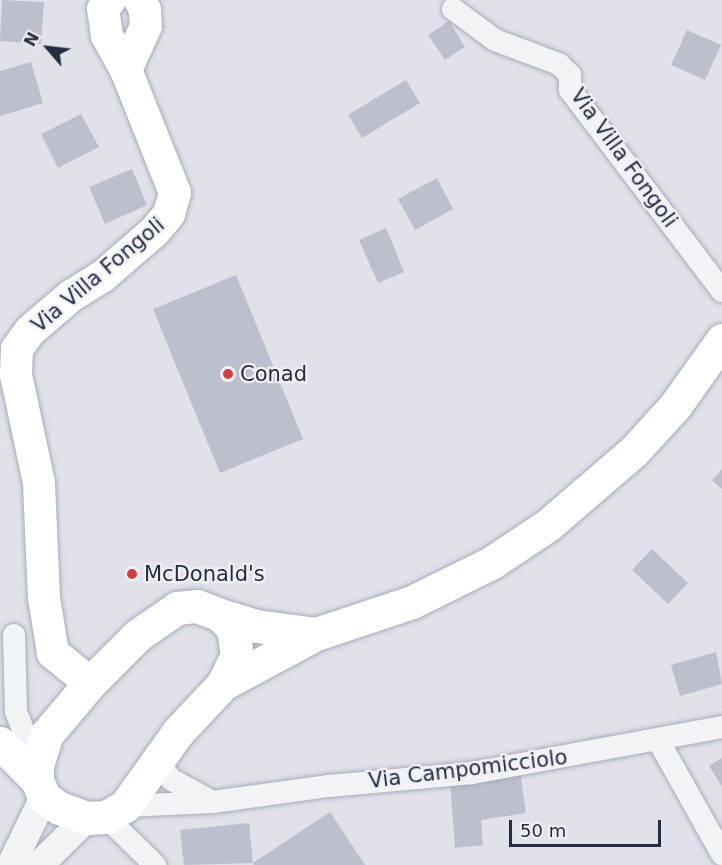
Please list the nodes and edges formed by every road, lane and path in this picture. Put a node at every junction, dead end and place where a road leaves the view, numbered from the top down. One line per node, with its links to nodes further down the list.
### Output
1 (110, 0): 4 (main road, Via Villa Fongoli)
2 (140, 0): 4 (main road)
3 (453, 9): 5 (street, Via Villa Fongoli)
4 (126, 70): 10 (main road, Via Villa Fongoli)
5 (722, 291)
6 (722, 340): 8 (main road)
7 (220, 615): 8 (main road); 10 (main road); 11 (main road)
8 (316, 634): 11 (main road)
9 (14, 635): 13 (street)
10 (90, 683): 13 (main road)
11 (223, 684): 15 (main road)
12 (722, 727): 14 (street, Via Campomicciolo)
13 (18, 738): 16 (main road)
14 (658, 740): 17 (street, Via Campomicciolo); 19 (street)
15 (157, 761): 17 (street); 18 (main road)
16 (41, 788): 18 (main road); 20 (street)
17 (213, 802): 18 (street, Via Campomicciolo)
18 (106, 814): 21 (street); 22 (street)
19 (722, 854)
20 (11, 865)
21 (39, 865)
22 (155, 865)

